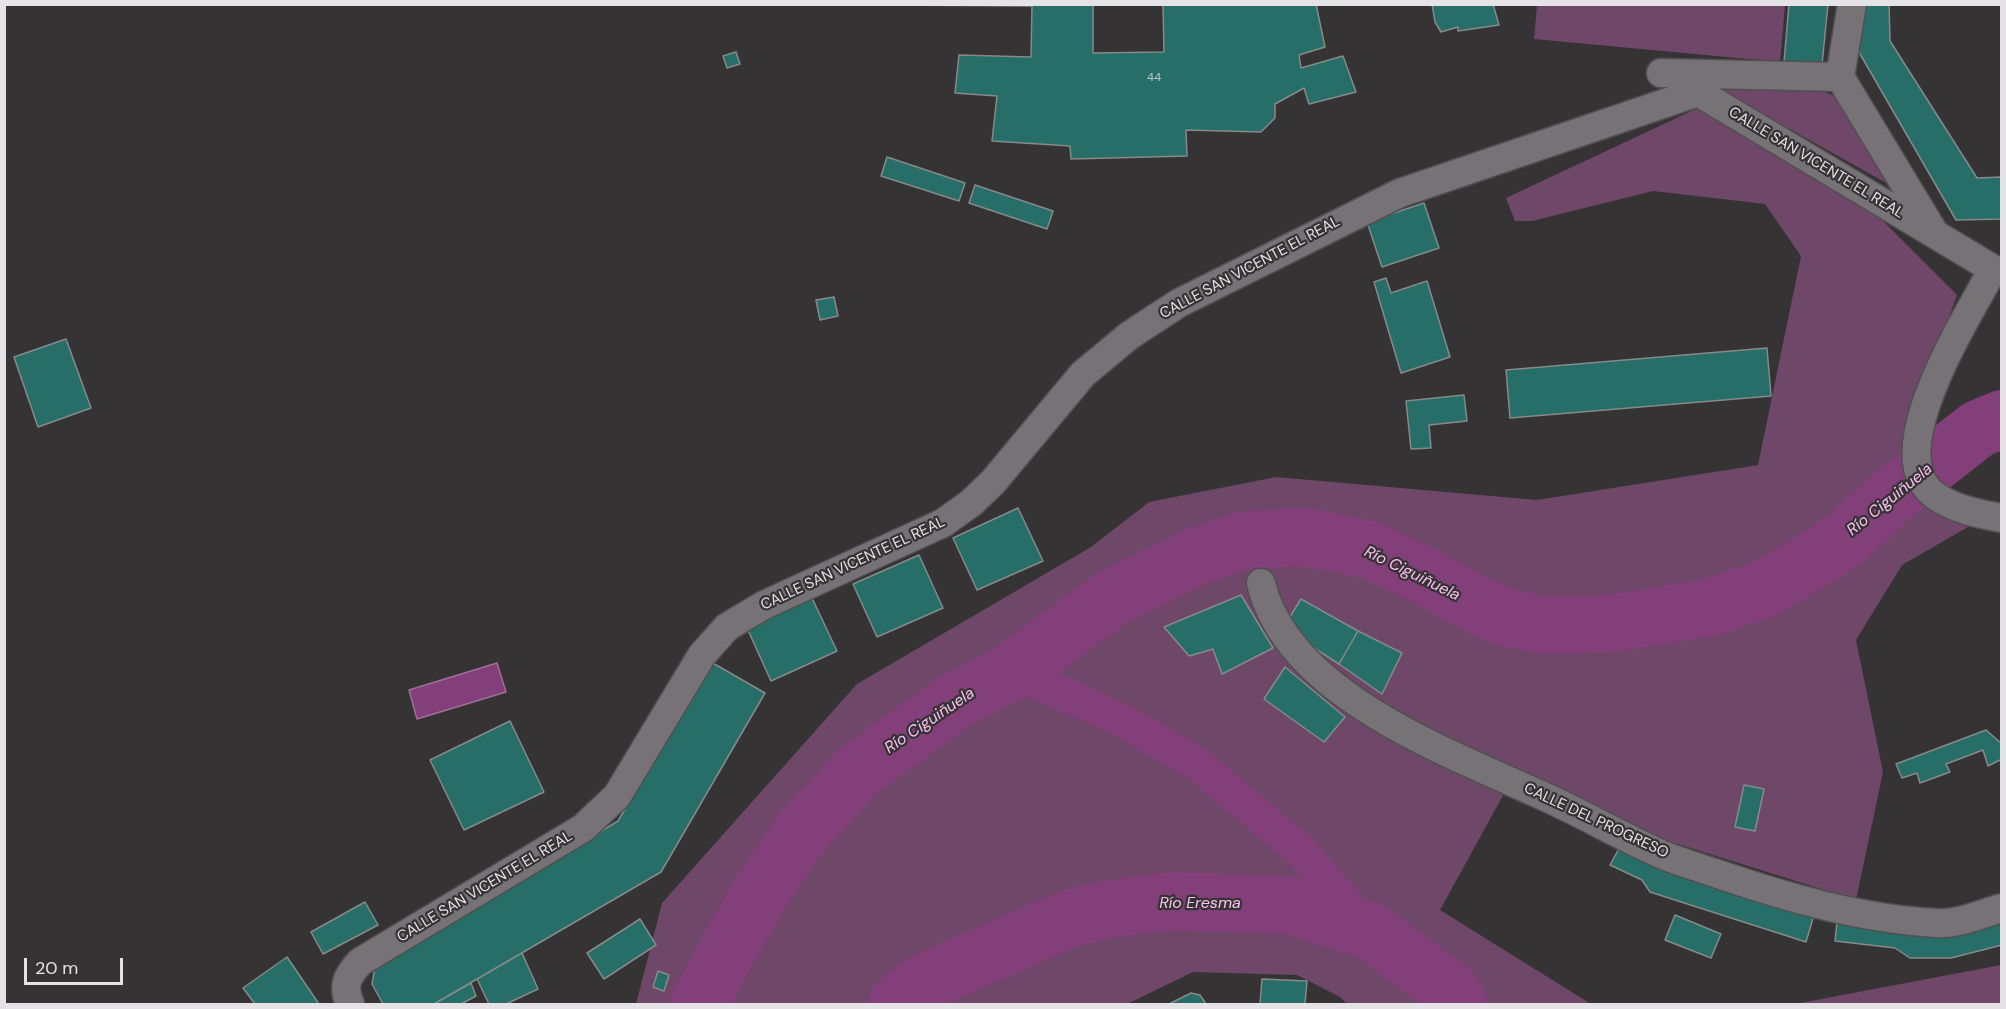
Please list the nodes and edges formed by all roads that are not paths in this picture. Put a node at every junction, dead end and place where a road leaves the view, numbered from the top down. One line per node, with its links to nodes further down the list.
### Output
1 (1852, 4): 3 (street)
2 (1661, 73): 4 (street, CALLE SAN VICENTE EL REAL)
3 (1839, 77): 4 (street, CALLE SAN VICENTE EL REAL); 5 (street, CALLE SAN VICENTE EL REAL)
4 (1697, 82): 5 (street, CALLE SAN VICENTE EL REAL); 10 (street, CALLE SAN VICENTE EL REAL)
5 (1935, 235): 6 (street, CALLE SAN VICENTE EL REAL)
6 (1997, 267): 7 (street, CALLE SAN VICENTE EL REAL)
7 (2001, 518)
8 (1261, 583): 9 (street, CALLE DEL PROGRESO)
9 (2001, 908)
10 (350, 1005)

